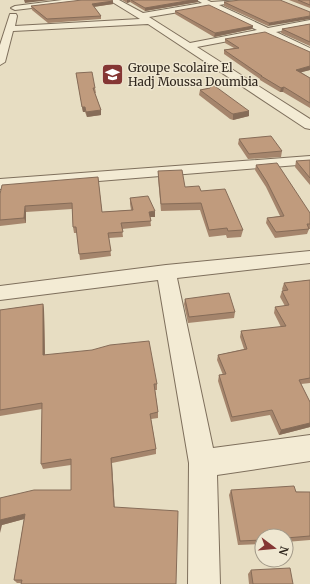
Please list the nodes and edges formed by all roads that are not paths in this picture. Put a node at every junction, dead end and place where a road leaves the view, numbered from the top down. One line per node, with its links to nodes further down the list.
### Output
1 (82, 0): 5 (street)
2 (113, 0): 7 (street)
3 (201, 0): 6 (street)
4 (236, 0): 6 (street)
5 (15, 4): 9 (street)
6 (210, 4): 7 (street); 10 (street)
7 (146, 18): 9 (street); 11 (street)
8 (310, 23): 10 (street)
9 (10, 29): 13 (street)
10 (268, 31): 11 (street); 12 (street)
11 (188, 46): 14 (street)
12 (310, 52)
13 (0, 62)
14 (310, 125)
15 (310, 160): 16 (street)
16 (0, 184)
17 (310, 257): 18 (street)
18 (166, 272): 19 (street); 21 (street)
19 (0, 293)
20 (310, 448): 21 (street)
21 (203, 464): 22 (street)
22 (204, 584)

